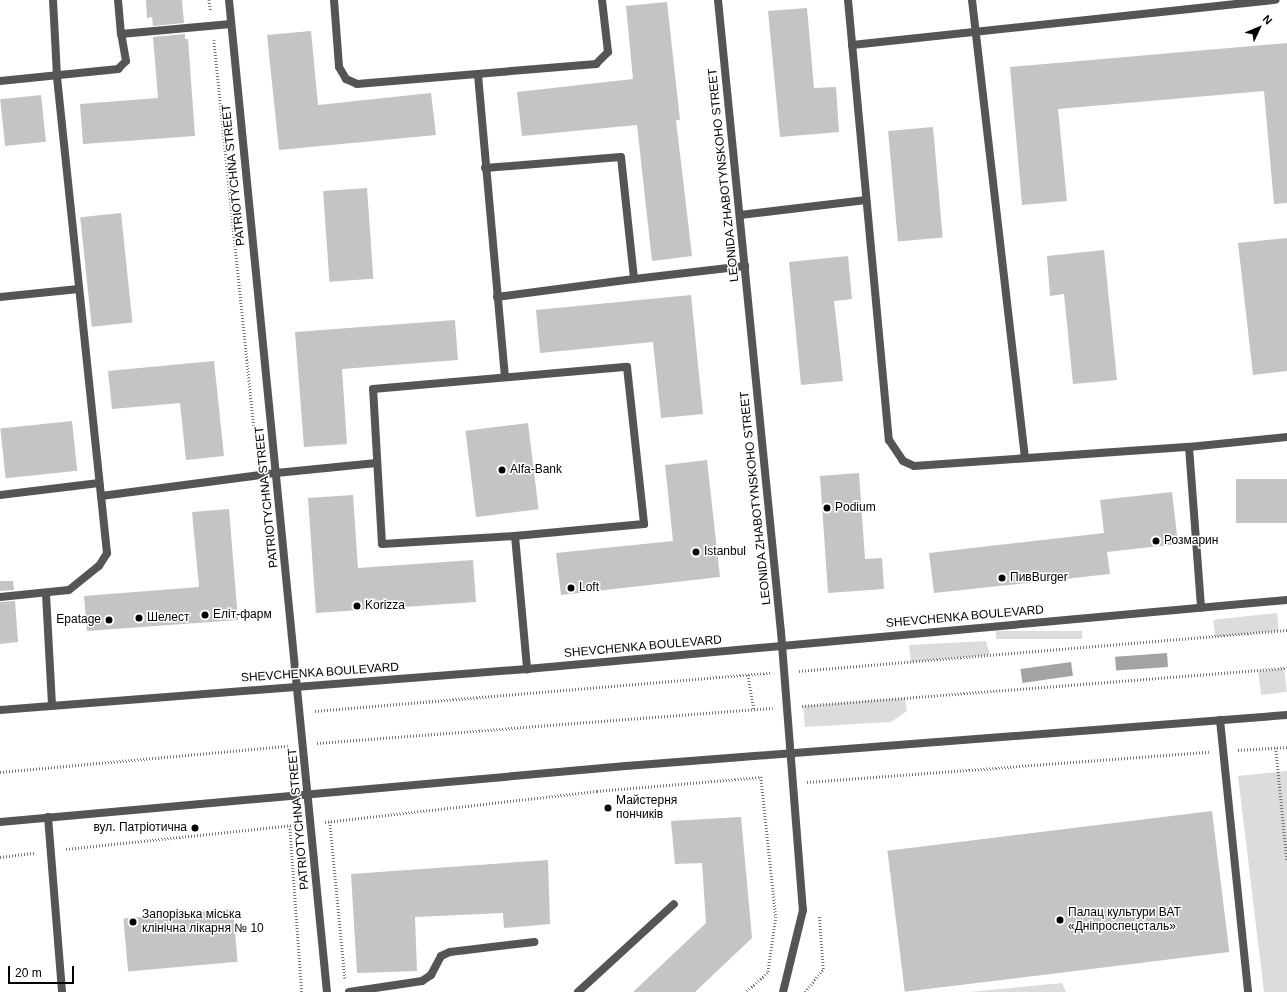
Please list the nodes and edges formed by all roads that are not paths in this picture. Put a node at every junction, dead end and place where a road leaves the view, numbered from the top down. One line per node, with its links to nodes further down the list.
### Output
1 (53, 0): 15 (street)
2 (118, 0): 12 (street)
3 (229, 0): 10 (street, PATRIOTYCHNA STREET)
4 (334, 0): 14 (street)
5 (602, 0): 14 (street)
6 (718, 0): 19 (street, LEONIDA ZHABOTYNSKOHO STREET)
7 (848, 0): 13 (street)
8 (972, 0): 11 (street)
9 (1276, 0): 11 (street)
10 (231, 24): 12 (street); 30 (street, PATRIOTYCHNA STREET)
11 (975, 31): 13 (street); 28 (street)
12 (121, 34): 15 (street)
13 (852, 45): 18 (street)
14 (478, 75): 17 (street)
15 (57, 76): 16 (street); 22 (street)
16 (0, 81)
17 (485, 168): 21 (street); 24 (street)
18 (866, 200): 19 (street); 28 (street)
19 (740, 215): 20 (street, LEONIDA ZHABOTYNSKOHO STREET)
20 (745, 266): 21 (street); 39 (street, LEONIDA ZHABOTYNSKOHO STREET)
21 (634, 279): 24 (street)
22 (79, 289): 23 (street); 31 (street)
23 (0, 297)
24 (497, 297): 25 (street)
25 (505, 378): 29 (street); 34 (street)
26 (1287, 437): 27 (street)
27 (1189, 447): 28 (street); 38 (street)
28 (1025, 458)
29 (377, 463): 30 (street); 34 (street)
30 (276, 473): 33 (street); 41 (street, PATRIOTYCHNA STREET)
31 (99, 484): 32 (street); 33 (street)
32 (0, 495)
33 (101, 496): 35 (street)
34 (515, 536): 40 (street)
35 (46, 594): 36 (street); 42 (street)
36 (0, 597)
37 (1287, 600): 38 (street, SHEVCHENKA BOULEVARD)
38 (1201, 608): 39 (street, SHEVCHENKA BOULEVARD)
39 (782, 646): 40 (street, SHEVCHENKA BOULEVARD); 46 (street, LEONIDA ZHABOTYNSKOHO STREET)
40 (527, 669): 41 (street, SHEVCHENKA BOULEVARD)
41 (298, 686): 42 (street, SHEVCHENKA BOULEVARD); 47 (street, PATRIOTYCHNA STREET)
42 (52, 706): 43 (street, SHEVCHENKA BOULEVARD)
43 (0, 710)
44 (1287, 715): 45 (street)
45 (1220, 720): 46 (street); 57 (street)
46 (791, 755): 47 (street); 56 (street, LEONIDA ZHABOTYNSKOHO STREET)
47 (308, 793): 48 (street); 54 (street, PATRIOTYCHNA STREET)
48 (48, 817): 49 (street); 53 (street)
49 (0, 822)
50 (674, 904): 55 (street)
51 (534, 942): 52 (street)
52 (347, 988)
53 (62, 992)
54 (327, 992)
55 (578, 992)
56 (783, 992)
57 (1248, 992)

